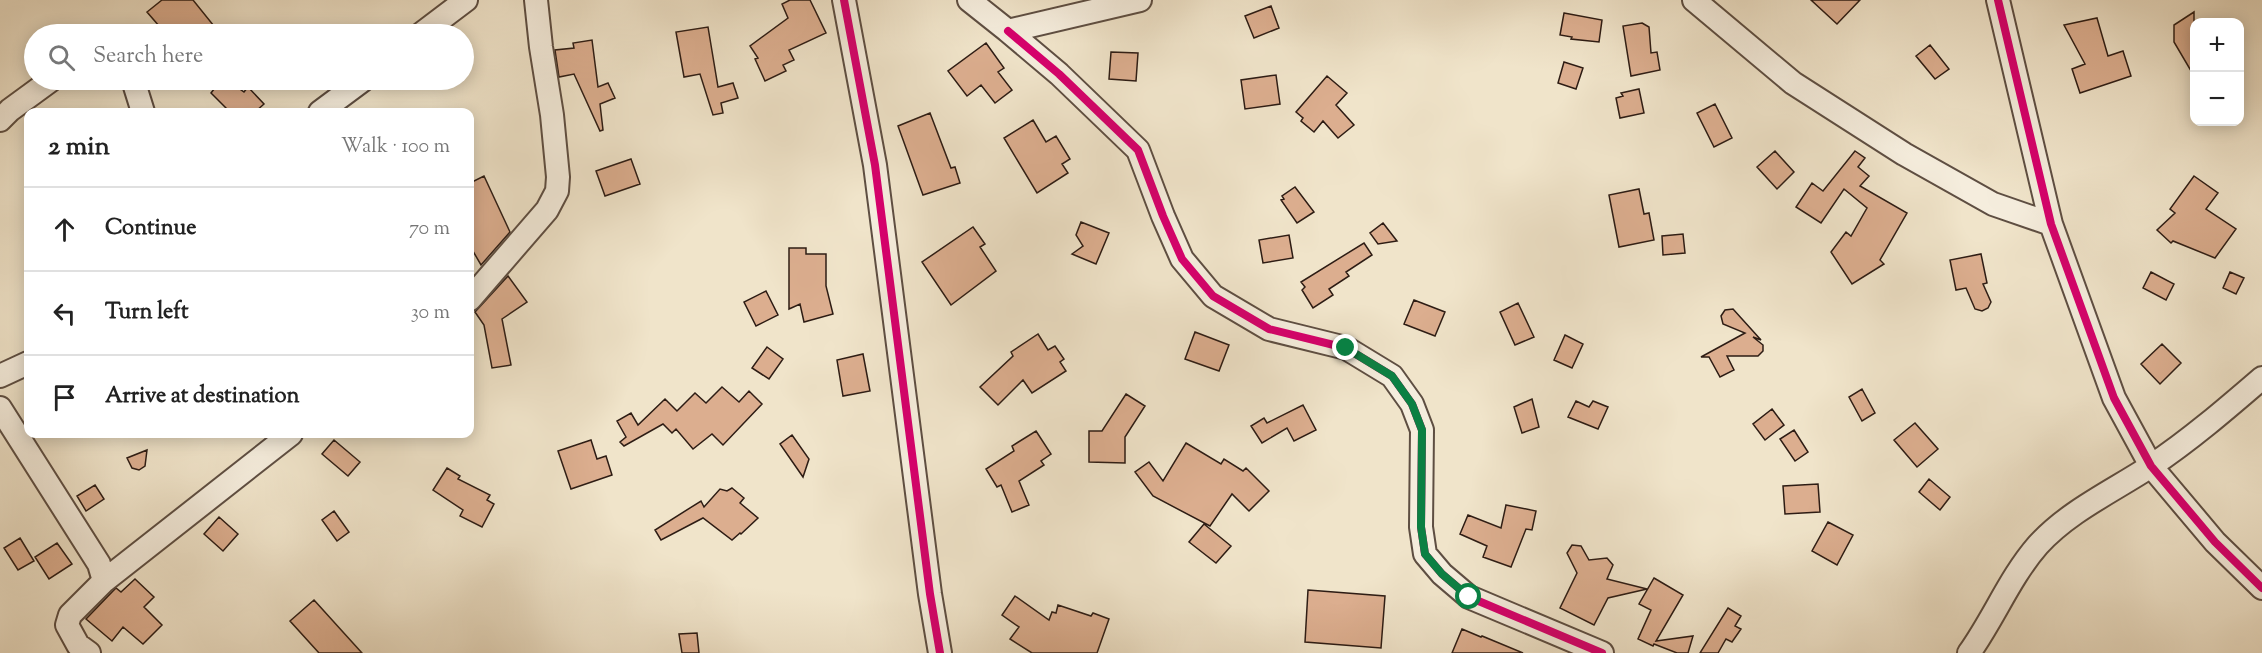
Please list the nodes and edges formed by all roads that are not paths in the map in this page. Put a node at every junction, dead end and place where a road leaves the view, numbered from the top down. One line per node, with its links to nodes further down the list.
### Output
1 (466, 0): 8 (street)
2 (536, 0): 17 (street)
3 (844, 0): 27 (street)
4 (969, 0): 9 (street)
5 (1140, 0): 9 (street)
6 (1694, 0): 16 (street)
7 (1998, 0): 16 (street)
8 (434, 24)
9 (1008, 31): 28 (street)
10 (37, 90): 15 (street)
11 (136, 90): 13 (street)
12 (350, 90): 14 (street)
13 (142, 108)
14 (325, 108)
15 (0, 120)
16 (2051, 224): 23 (street)
17 (474, 294)
18 (24, 365): 19 (street)
19 (0, 376)
20 (2262, 378): 23 (street)
21 (0, 408): 24 (street)
22 (286, 438): 24 (street)
23 (2151, 466): 25 (street); 29 (street)
24 (104, 581): 26 (street)
25 (2262, 588)
26 (89, 653)
27 (940, 653)
28 (1602, 653)
29 (1969, 653)

